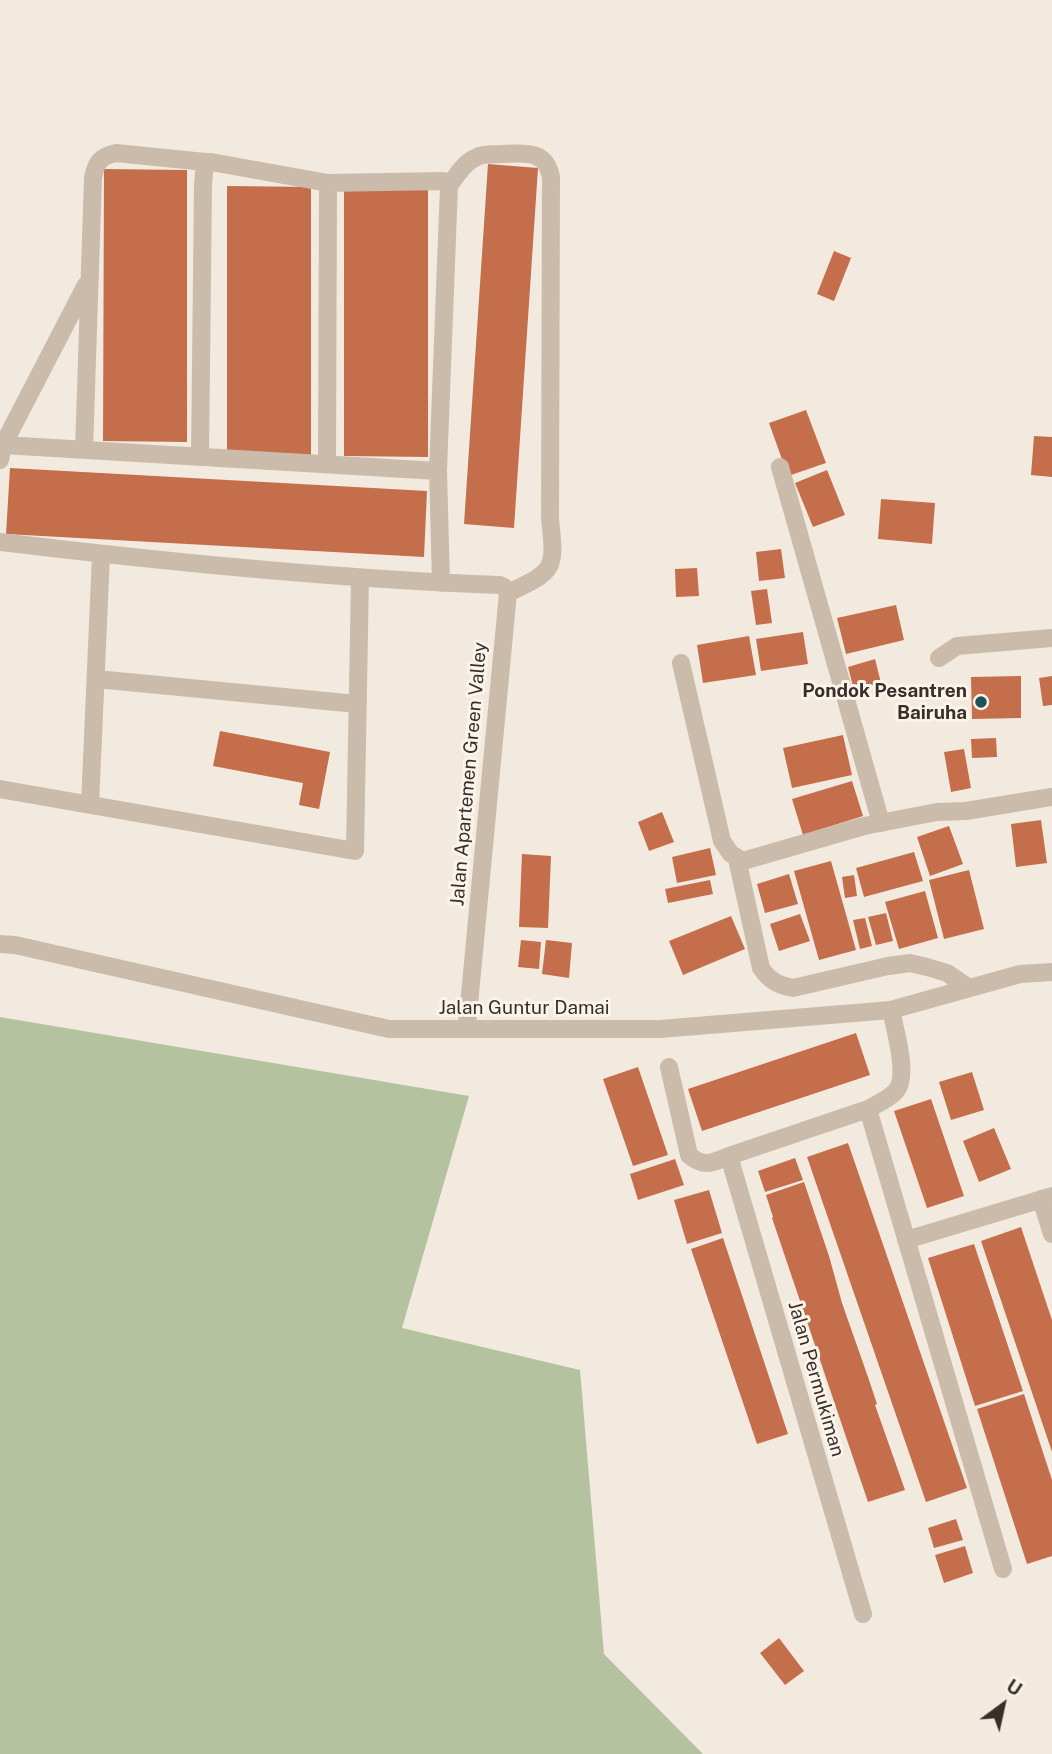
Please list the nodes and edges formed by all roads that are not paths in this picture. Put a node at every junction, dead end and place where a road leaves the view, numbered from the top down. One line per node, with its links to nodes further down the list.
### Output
1 (205, 163): 2 (street); 4 (street); 7 (street)
2 (328, 183): 3 (street); 8 (street)
3 (449, 186): 10 (street); 15 (street)
4 (90, 278): 5 (street); 6 (street)
5 (84, 450): 6 (street); 7 (street)
6 (1, 452)
7 (200, 457): 8 (street)
8 (327, 464): 10 (street)
9 (780, 467): 24 (street)
10 (438, 471): 14 (street)
11 (1, 547): 12 (street)
12 (101, 555): 13 (street); 19 (street)
13 (360, 578): 14 (street); 20 (street)
14 (441, 583): 15 (street)
15 (508, 593): 30 (street, Jalan Apartemen Green Valley)
16 (1052, 638): 17 (street)
17 (939, 658)
18 (681, 663): 25 (street)
19 (96, 679): 20 (street); 23 (street)
20 (358, 704): 23 (street)
21 (0, 789): 23 (street)
22 (1052, 797): 24 (street)
23 (90, 805)
24 (881, 823): 25 (street)
25 (737, 859): 28 (street)
26 (0, 944): 30 (street, Jalan Guntur Damai)
27 (1052, 972): 28 (street, Jalan Guntur Damai)
28 (970, 988): 29 (street, Jalan Guntur Damai)
29 (891, 1010): 30 (street, Jalan Guntur Damai); 32 (street)
30 (466, 1029)
31 (669, 1067): 33 (street)
32 (867, 1109): 33 (street); 36 (street)
33 (729, 1156): 38 (street, Jalan Permukiman)
34 (1046, 1197): 35 (street); 36 (street)
35 (1052, 1234)
36 (906, 1240): 37 (street)
37 (1003, 1569)
38 (863, 1614)

